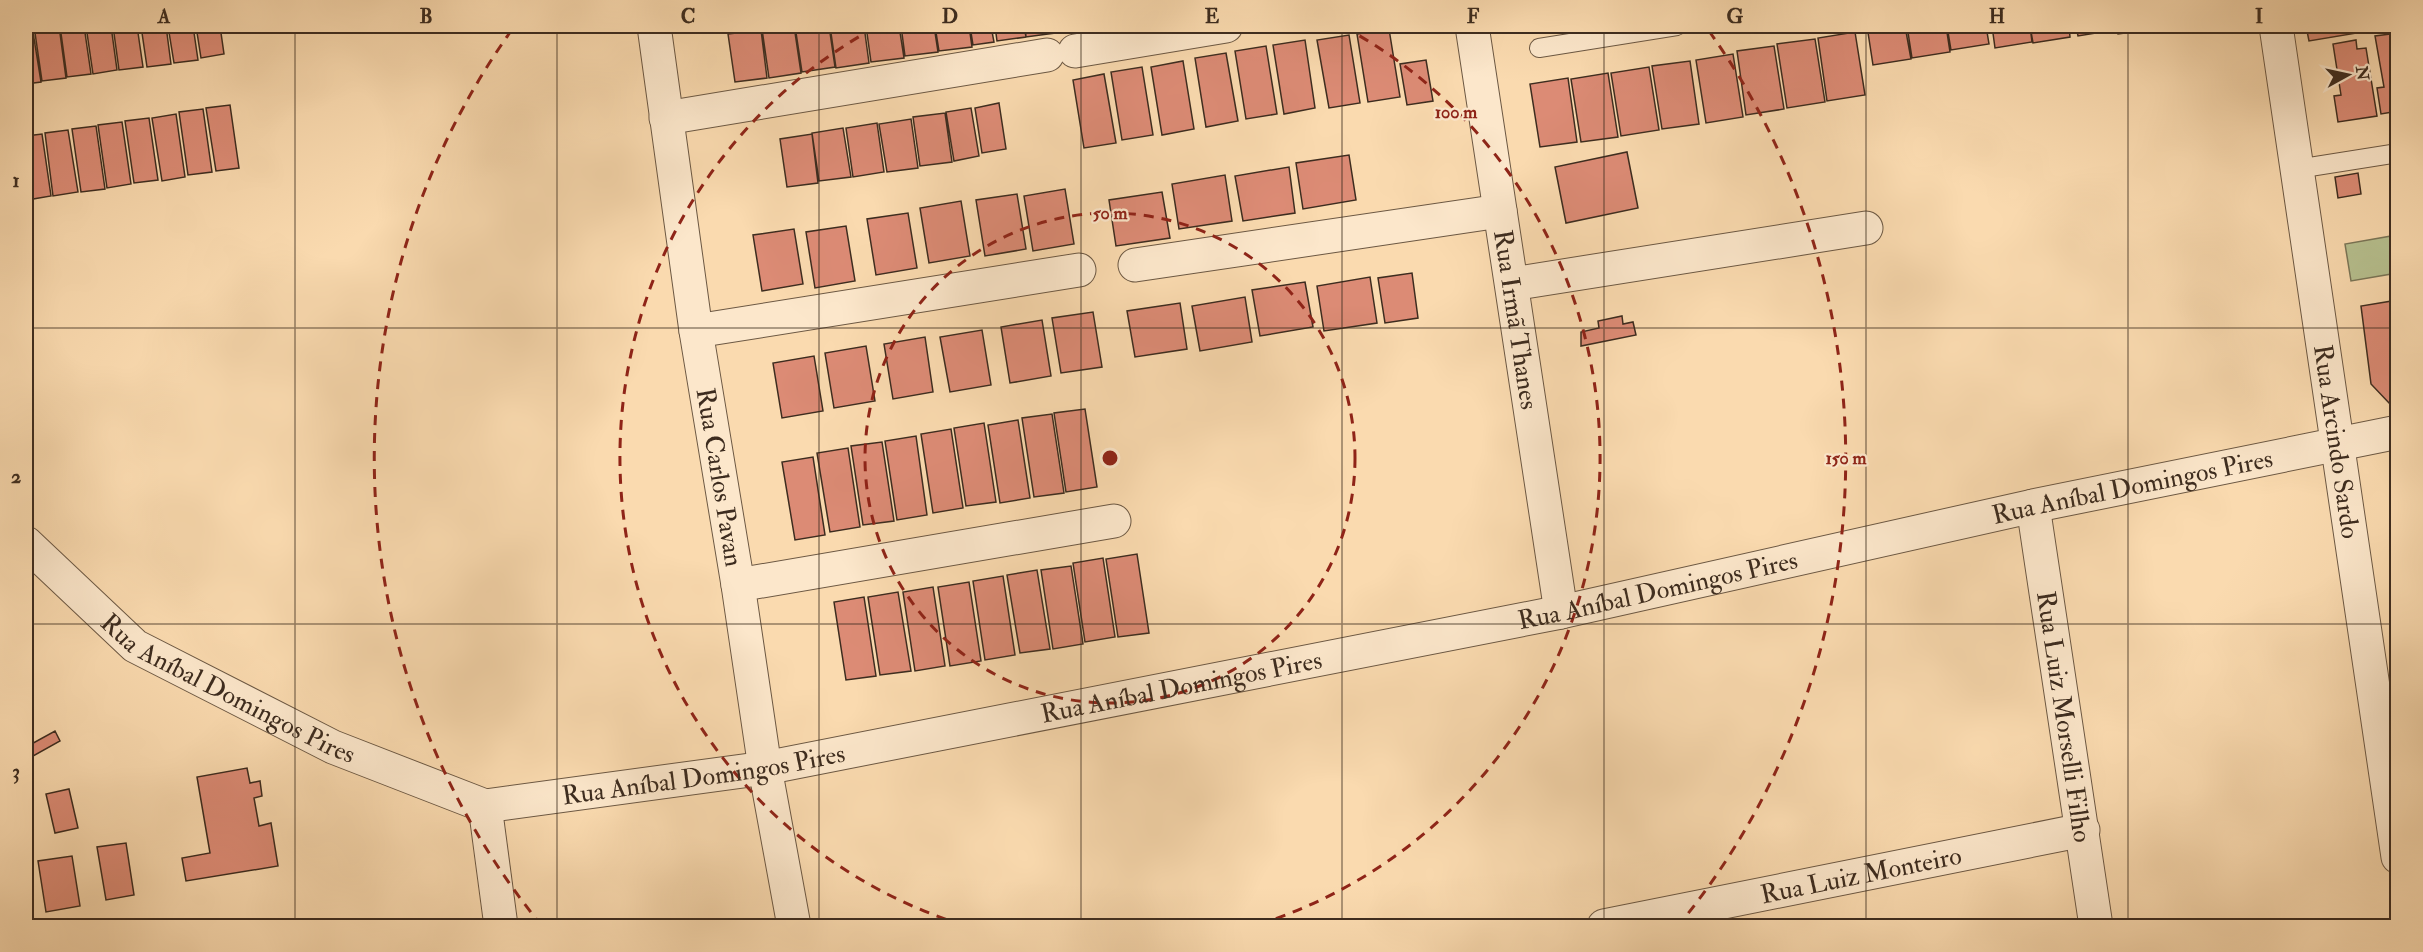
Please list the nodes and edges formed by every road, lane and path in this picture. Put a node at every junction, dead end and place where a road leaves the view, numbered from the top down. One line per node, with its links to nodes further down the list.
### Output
1 (654, 26): 7 (street, Rua Carlos Pavan)
2 (1226, 26): 7 (street)
3 (1473, 26): 10 (street, Rua Irmã Thanes)
4 (1677, 26): 6 (lane)
5 (2276, 26): 9 (street, Rua Arcindo Sardo)
6 (1539, 48)
7 (666, 118): 15 (street, Rua Carlos Pavan)
8 (2397, 153): 9 (lane)
9 (2297, 169): 17 (street, Rua Arcindo Sardo)
10 (1500, 211): 12 (street); 14 (street, Rua Irmã Thanes)
11 (1866, 228): 14 (street)
12 (1136, 265)
13 (1079, 270): 15 (street)
14 (1512, 284): 22 (street, Rua Irmã Thanes)
15 (696, 332): 21 (street, Rua Carlos Pavan)
16 (2397, 432): 17 (street, Rua Aníbal Domingos Pires)
17 (2336, 442): 18 (street, Rua Aníbal Domingos Pires); 24 (street, Rua Arcindo Sardo)
18 (2033, 506): 22 (street, Rua Aníbal Domingos Pires); 26 (street, Rua Luiz Morselli Filho)
19 (1114, 521): 21 (street)
20 (26, 543): 25 (street, Rua Aníbal Domingos Pires)
21 (738, 585): 23 (street, Rua Carlos Pavan)
22 (1561, 612): 23 (street, Rua Aníbal Domingos Pires)
23 (765, 768): 25 (street, Rua Aníbal Domingos Pires); 29 (street, Rua Carlos Pavan)
24 (2392, 786): 27 (street, Rua Arcindo Sardo)
25 (485, 806): 28 (street)
26 (2083, 830): 30 (street, Rua Luiz Monteiro); 31 (street, Rua Luiz Morselli Filho)
27 (2397, 857)
28 (501, 927)
29 (794, 927)
30 (1604, 927)
31 (2096, 927)

